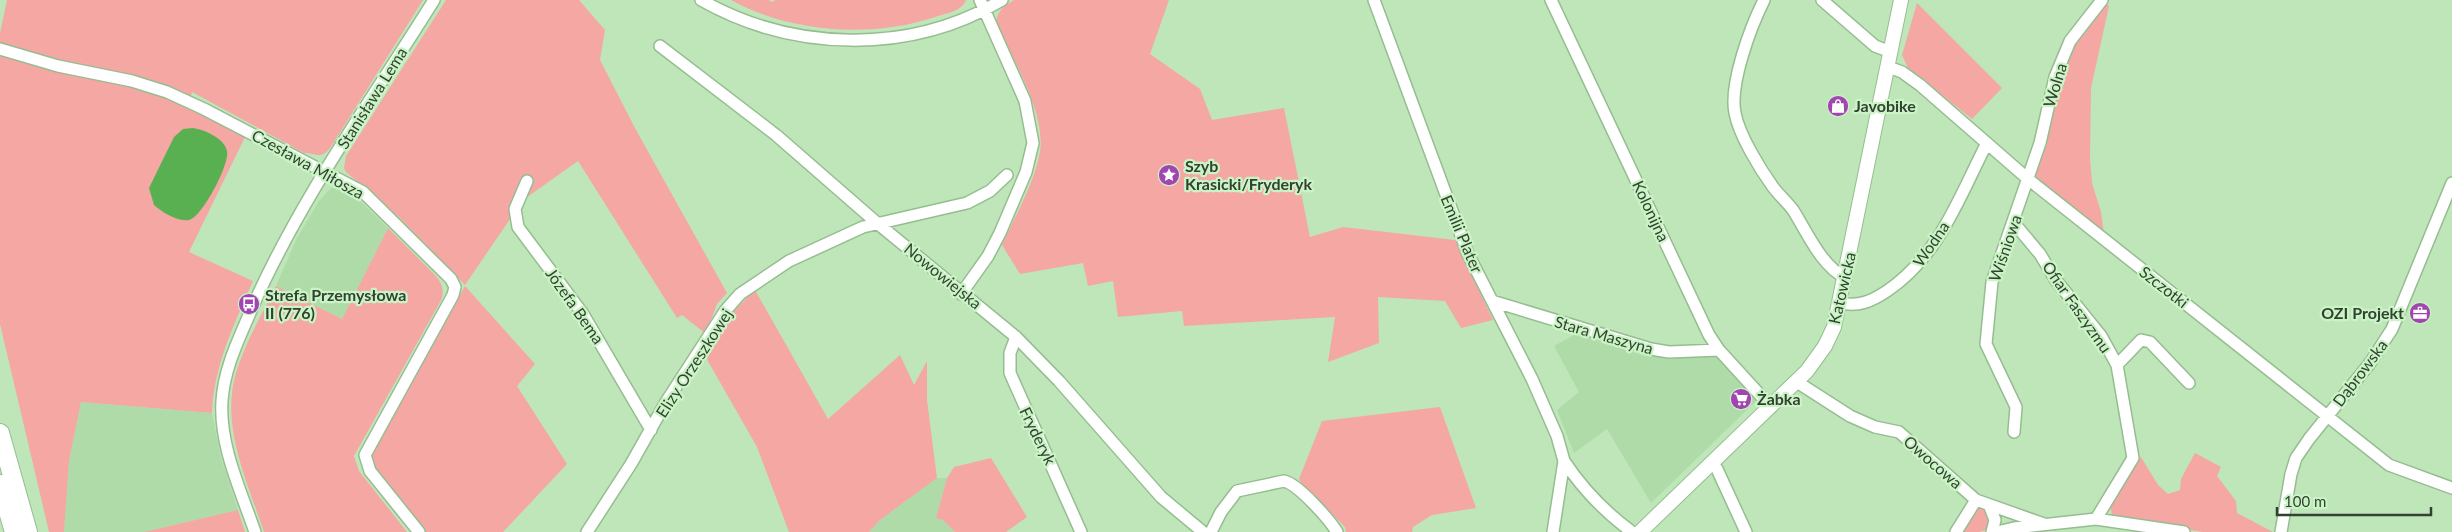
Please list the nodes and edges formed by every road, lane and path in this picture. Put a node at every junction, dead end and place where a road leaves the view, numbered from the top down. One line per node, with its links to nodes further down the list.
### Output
1 (434, 0): 16 (street, Stanisława Lema)
2 (701, 0): 10 (street)
3 (1002, 0): 10 (street)
4 (1374, 0): 25 (street, Emilii Plater)
5 (1551, 0): 28 (street, Kolonijna)
6 (1764, 0): 23 (street)
7 (1822, 0): 13 (street)
8 (1901, 0): 13 (street, Katowicka)
9 (2102, 0): 18 (street, Wolna)
10 (982, 5): 24 (street)
11 (660, 46): 21 (street, Nowowiejska)
12 (0, 49): 16 (street, Czesława Miłosza)
13 (1891, 52): 14 (street, Katowicka)
14 (1888, 67): 15 (street, Szczotki); 23 (street, Katowicka)
15 (1987, 142): 18 (street, Szczotki); 26 (street, Wodna)
16 (326, 171): 47 (street, Stanisława Lema); 48 (street, Czesława Miłosza)
17 (1007, 175): 21 (street, Elizy Orzeszkowej)
18 (2028, 179): 22 (street, Wiśniowa); 33 (street, Szczotki)
19 (526, 181): 34 (street, Józefa Bema)
20 (2452, 183): 33 (street, Dąbrowska)
21 (877, 223): 24 (street, Nowowiejska); 34 (street, Elizy Orzeszkowej)
22 (2014, 223): 29 (street, Ofiar Faszyzmu); 35 (street, Wiśniowa)
23 (1846, 278): 26 (street, Katowicka)
24 (962, 294): 27 (street, Nowowiejska)
25 (1492, 301): 28 (street, Stara Maszyna); 37 (street, Emilii Plater)
26 (1841, 303): 30 (street, Katowicka)
27 (1016, 337): 50 (street, Fryderyk); 51 (street, Nowowiejska)
28 (1719, 350): 32 (street, Kolonijna)
29 (2118, 365): 31 (street); 43 (street, Ofiar Faszyzmu)
30 (1797, 382): 32 (street, Katowicka); 41 (street, Owocowa)
31 (2189, 383)
32 (1772, 407): 38 (street, Katowicka)
33 (2327, 416): 40 (street, Szczotki); 62 (street, Dąbrowska)
34 (651, 430): 49 (street, Elizy Orzeszkowej)
35 (2014, 432)
36 (0, 433): 46 (main road)
37 (1564, 461): 54 (street, Emilii Plater); 55 (street, Emilii Plater)
38 (1712, 464): 56 (street, Katowicka); 57 (street)
39 (0, 484): 45 (main road)
40 (2452, 488)
41 (1976, 500): 42 (street, Owocowa); 58 (street)
42 (1990, 506): 44 (street, Owocowa); 59 (street)
43 (2096, 519): 44 (street); 61 (street)
44 (2044, 524): 60 (street)
45 (14, 532)
46 (28, 532)
47 (255, 532)
48 (419, 532)
49 (587, 532)
50 (1081, 532)
51 (1202, 532)
52 (1211, 532): 53 (street)
53 (1336, 532)
54 (1553, 532)
55 (1632, 532)
56 (1640, 532)
57 (1746, 532)
58 (1956, 532)
59 (1992, 532)
60 (1997, 532)
61 (2184, 532)
62 (2281, 532)

